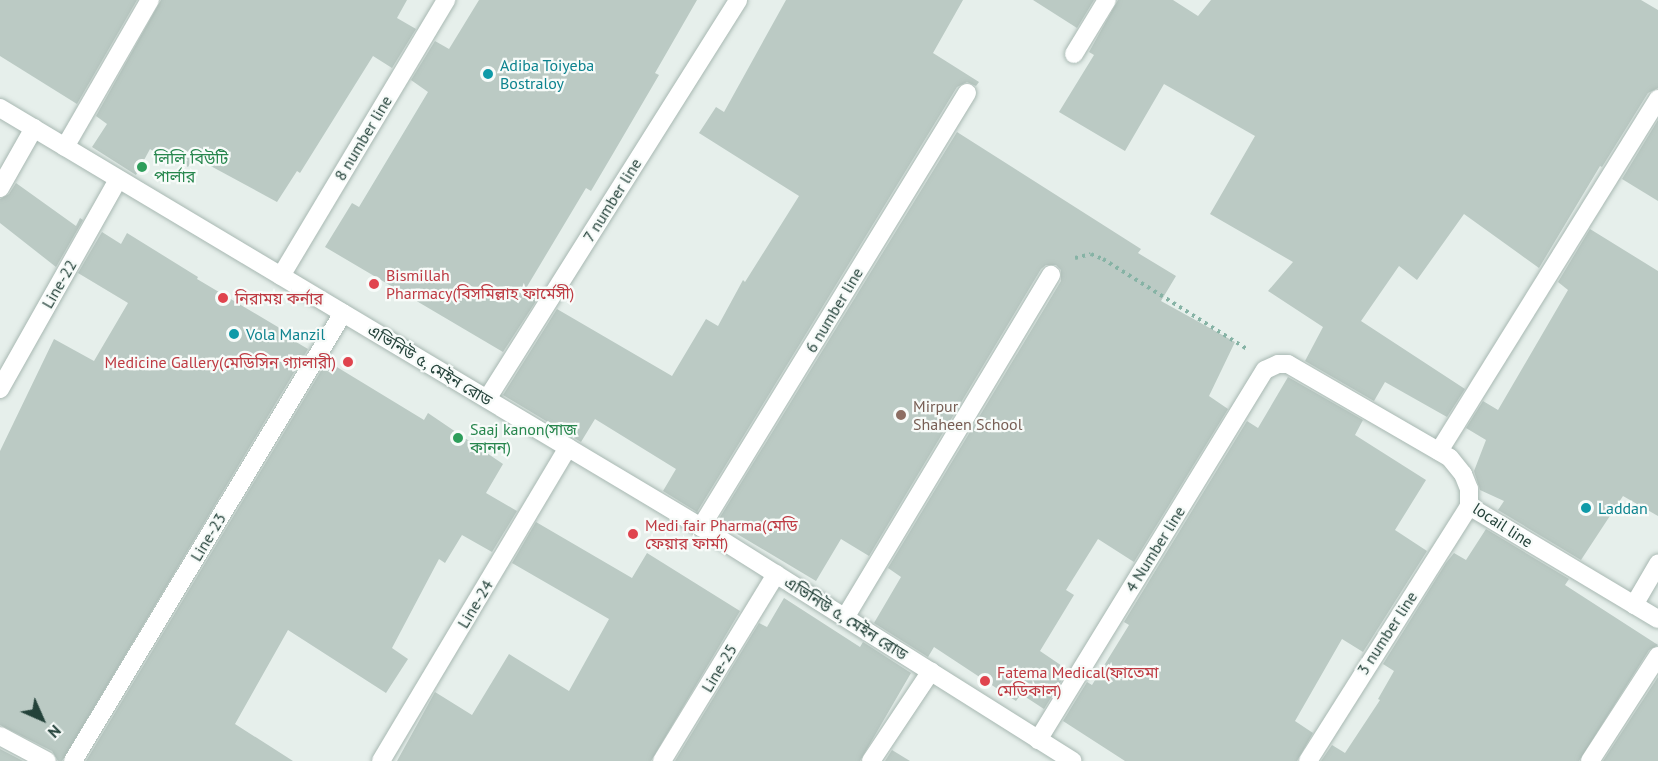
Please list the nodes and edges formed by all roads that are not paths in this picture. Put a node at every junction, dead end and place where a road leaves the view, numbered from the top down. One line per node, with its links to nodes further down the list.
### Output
1 (150, 0): 10 (street)
2 (446, 0): 14 (street, 8 number line)
3 (738, 0): 18 (street, 7 number line)
4 (1107, 0): 5 (street)
5 (1074, 54)
6 (967, 93): 22 (street, 6 number line)
7 (1658, 99): 20 (street)
8 (0, 108): 9 (street, এভিনিউ ৫, মেইন রোড)
9 (34, 128): 10 (street, এভিনিউ ৫, মেইন রোড); 12 (street)
10 (65, 147): 11 (street, এভিনিউ ৫, মেইন রোড)
11 (118, 180): 14 (street, এভিনিউ ৫, মেইন রোড); 17 (street, Line-22)
12 (0, 188)
13 (1051, 275): 26 (street)
14 (281, 276): 15 (street, এভিনিউ ৫, মেইন রোড)
15 (343, 313): 18 (street, এভিনিউ ৫, মেইন রোড); 34 (street, Line-23)
16 (1275, 365): 20 (street, locail line); 31 (street, 4 Number line)
17 (0, 389)
18 (487, 399): 19 (street, এভিনিউ ৫, মেইন রোড)
19 (568, 447): 22 (street, এভিনিউ ৫, মেইন রোড); 35 (street, Line-24)
20 (1439, 451): 21 (street, locail line)
21 (1469, 506): 25 (street, locail line); 38 (street, 3 number line)
22 (701, 527): 24 (street, এভিনিউ ৫, মেইন রোড)
23 (1658, 564): 25 (street)
24 (776, 574): 26 (street, এভিনিউ ৫, মেইন রোড); 36 (street, Line-25)
25 (1634, 605): 27 (street, locail line)
26 (846, 616): 29 (street, এভিনিউ ৫, মেইন রোড)
27 (1658, 619)
28 (1658, 656): 39 (street)
29 (931, 671): 31 (street, এভিনিউ ৫, মেইন রোড); 37 (street)
30 (0, 736): 33 (street)
31 (1038, 740): 32 (street, এভিনিউ ৫, মেইন রোড)
32 (1066, 760)
33 (47, 761)
34 (73, 761)
35 (381, 761)
36 (662, 761)
37 (871, 761)
38 (1308, 761)
39 (1590, 761)

